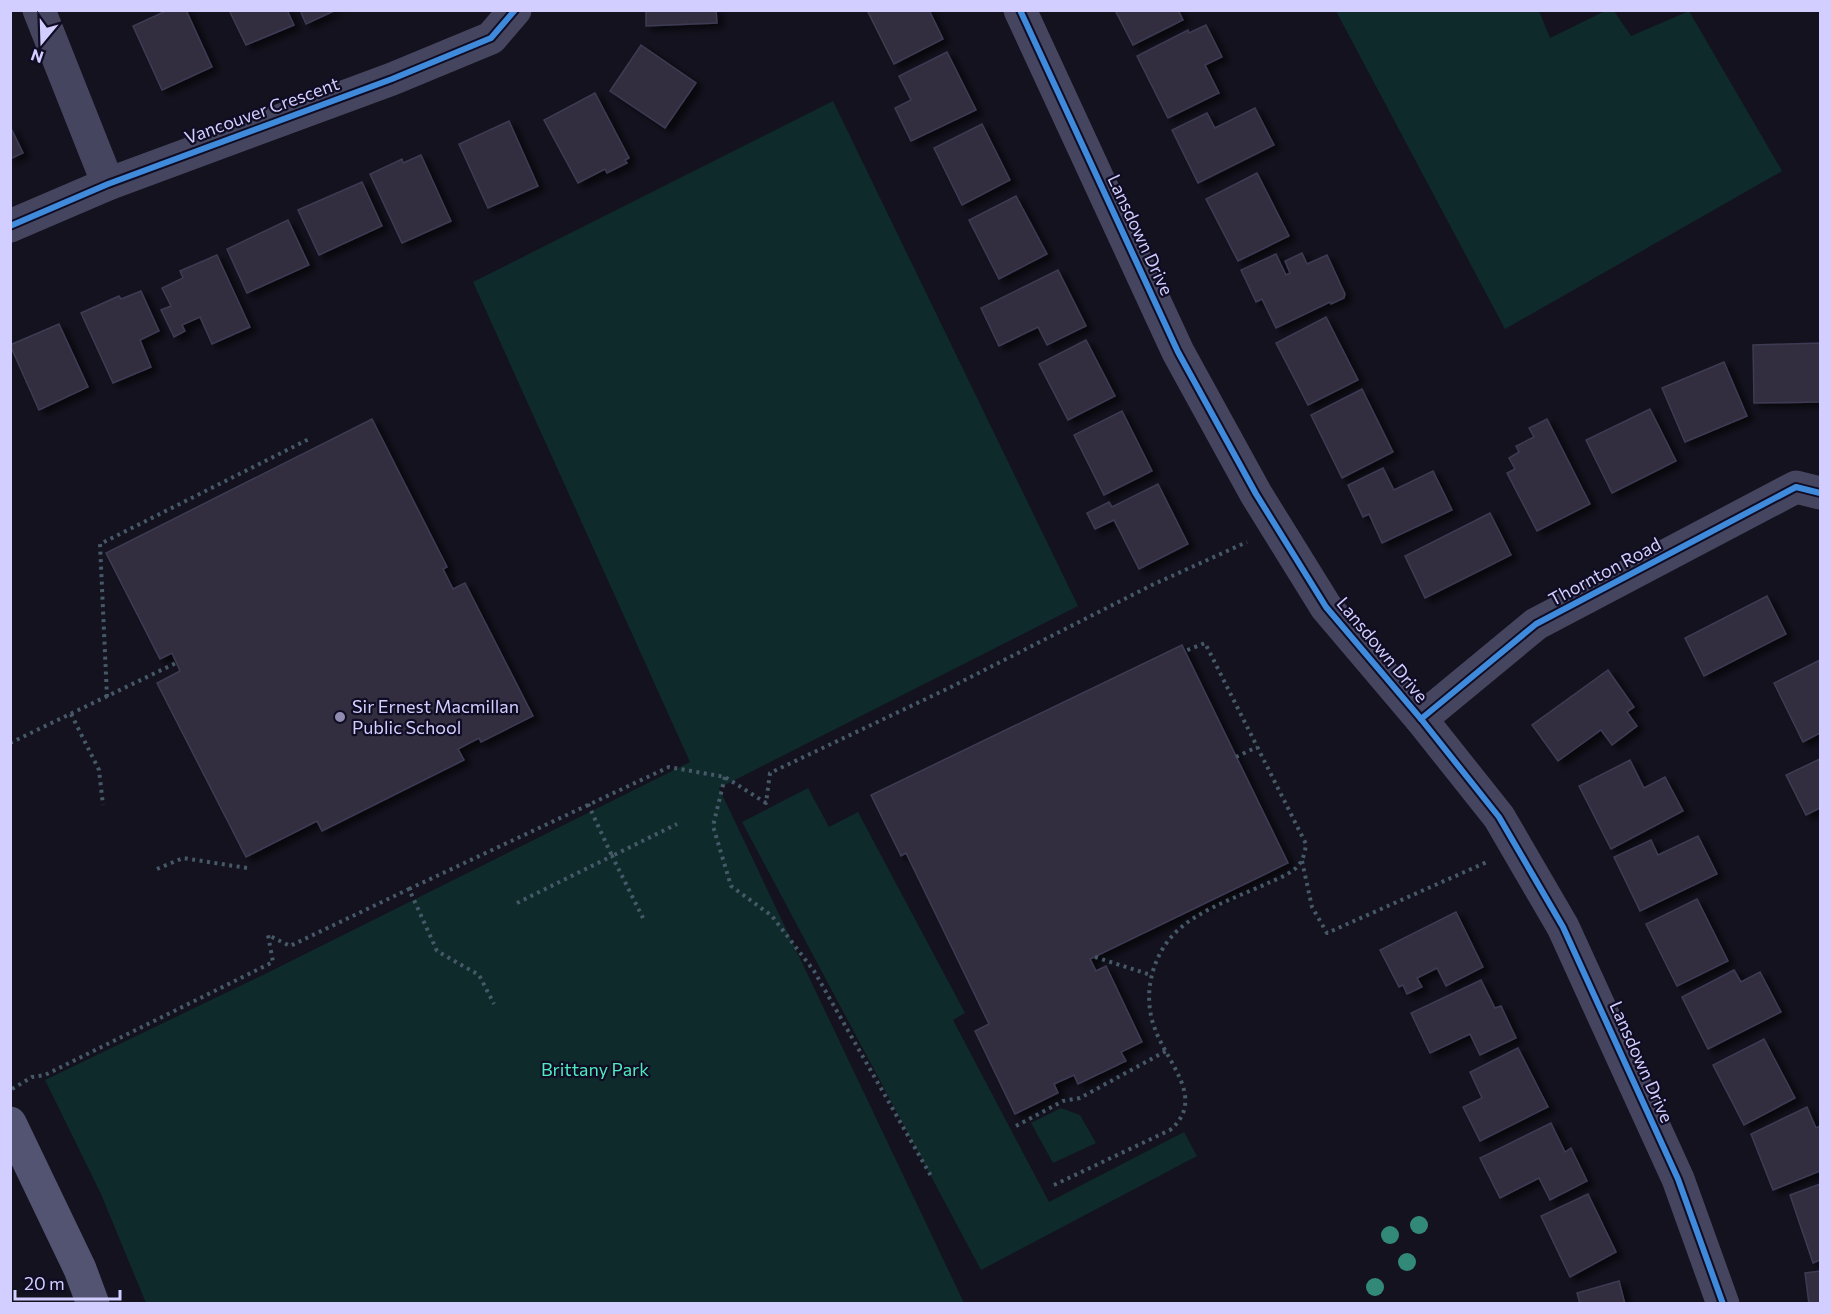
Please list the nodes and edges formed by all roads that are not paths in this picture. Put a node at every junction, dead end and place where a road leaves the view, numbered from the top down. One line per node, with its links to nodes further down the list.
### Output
1 (39, 10): 4 (street)
2 (515, 10): 4 (street, Vancouver Crescent)
3 (1020, 10): 7 (street, Lansdown Drive)
4 (108, 184): 5 (street, Vancouver Crescent)
5 (10, 226)
6 (1821, 493): 7 (street, Thornton Road)
7 (1421, 719): 10 (street, Lansdown Drive)
8 (10, 1123): 9 (street)
9 (93, 1304)
10 (1723, 1304)

